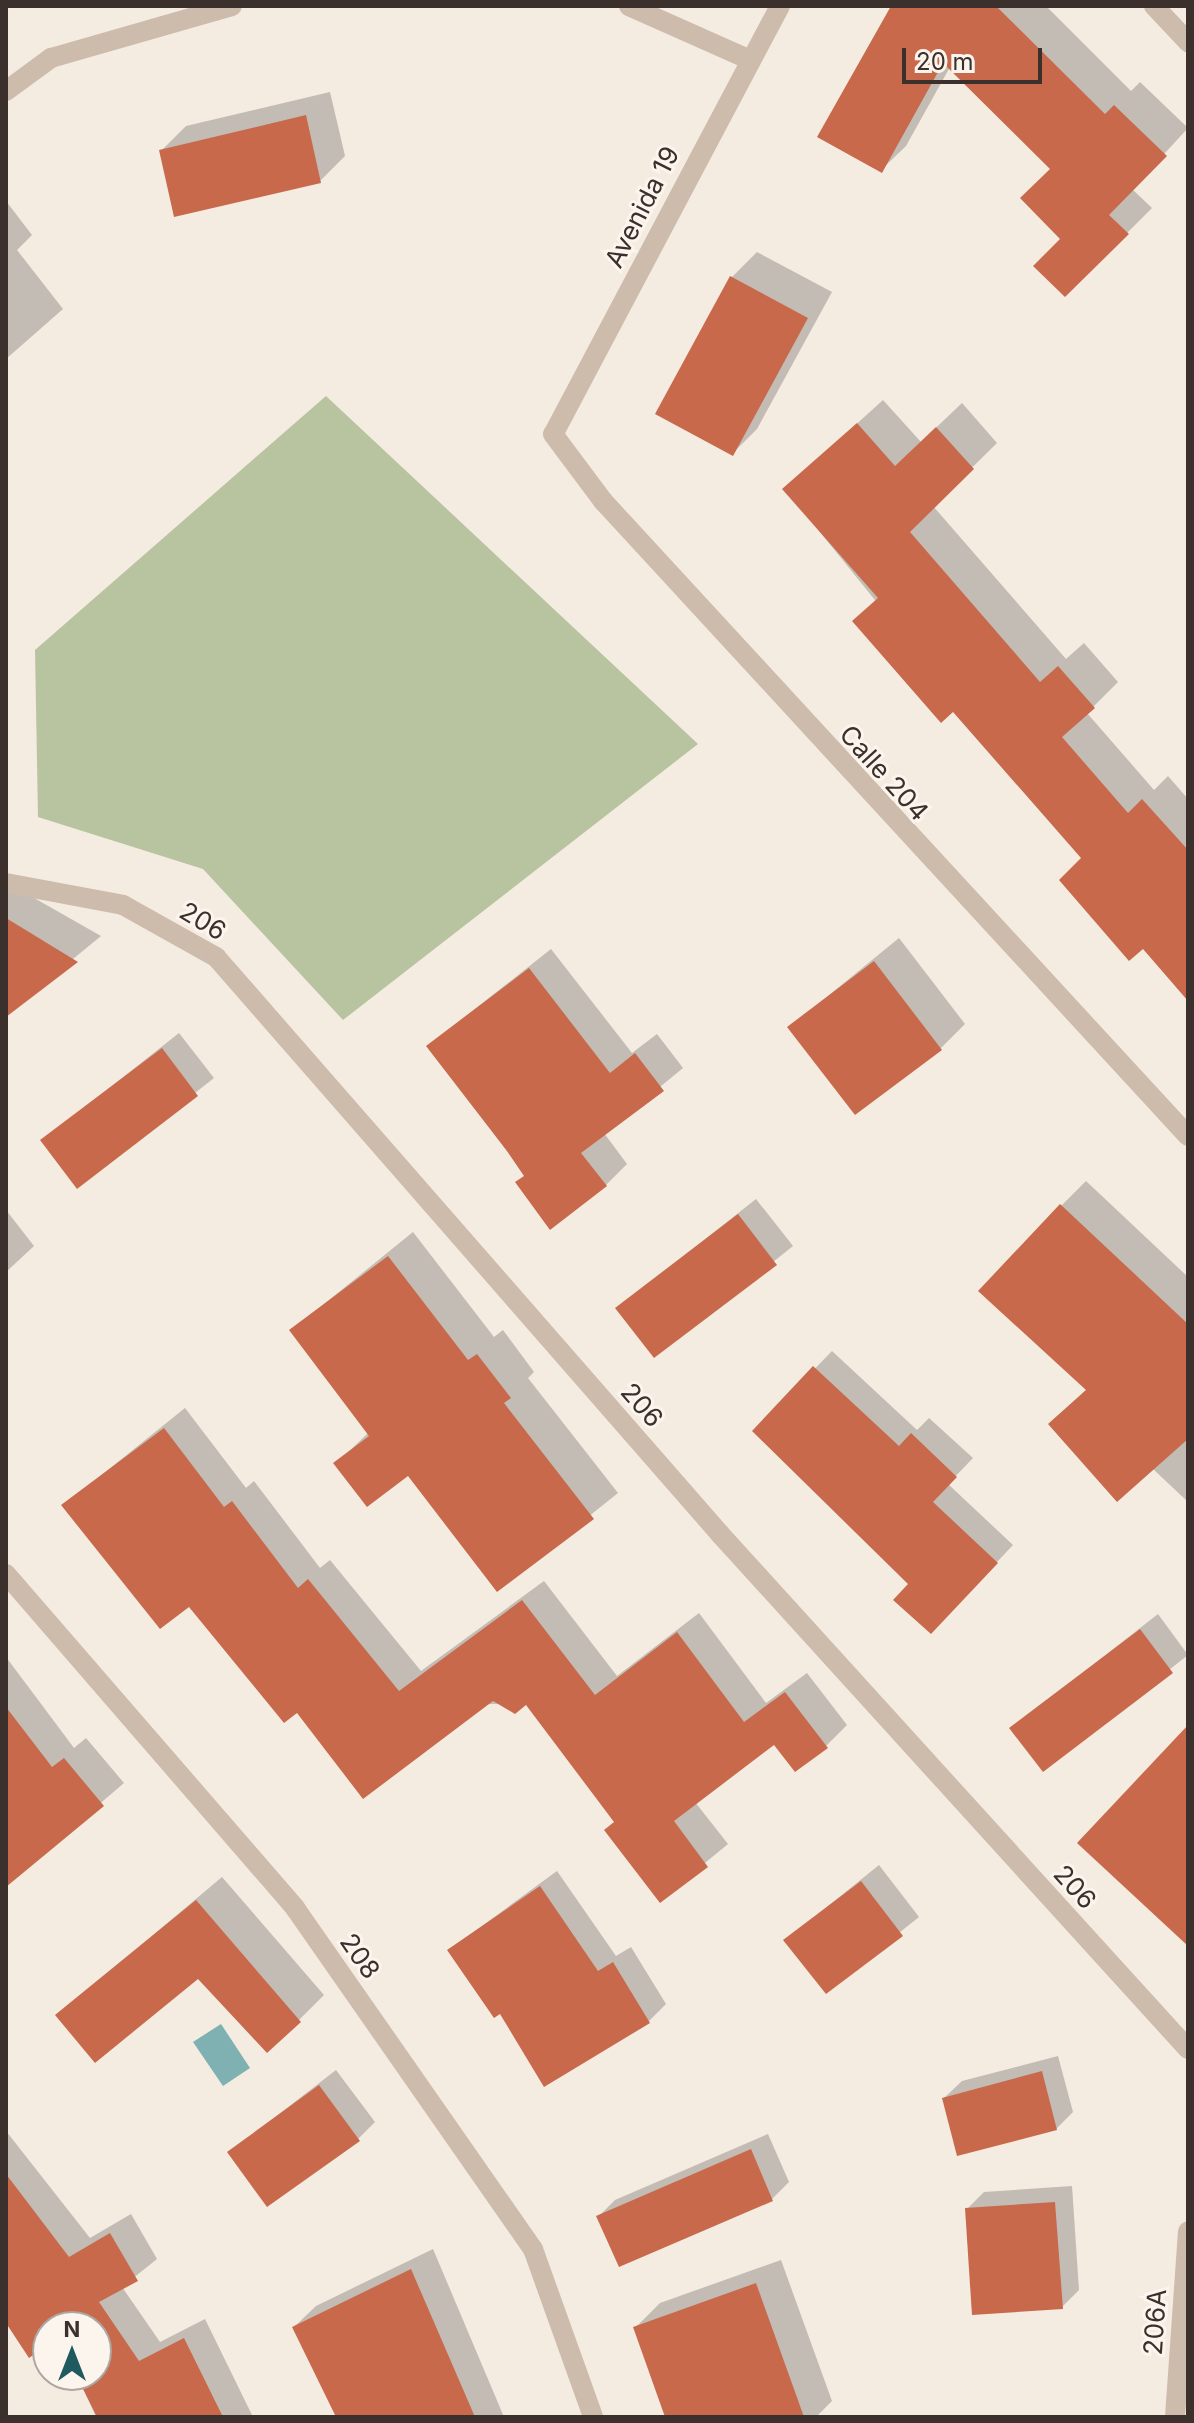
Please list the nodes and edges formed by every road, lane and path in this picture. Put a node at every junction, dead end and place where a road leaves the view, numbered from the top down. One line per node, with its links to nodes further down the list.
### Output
1 (232, 6): 7 (street)
2 (629, 6): 6 (street)
3 (780, 6): 6 (street, Avenida 19)
4 (1154, 6): 5 (street)
5 (1188, 42)
6 (748, 59): 8 (street, Avenida 19)
7 (6, 91)
8 (553, 434): 10 (street, Calle 204)
9 (6, 883): 12 (street, 206)
10 (1188, 1136)
11 (6, 1574): 14 (street, 208)
12 (1188, 2049)
13 (1188, 2231): 15 (street, 206A)
14 (593, 2417)
15 (1175, 2417)

